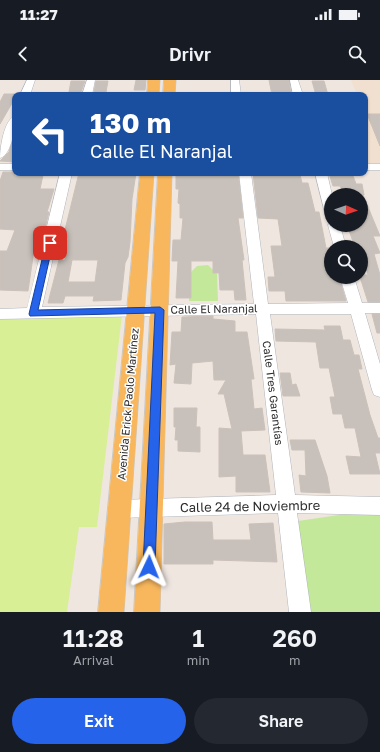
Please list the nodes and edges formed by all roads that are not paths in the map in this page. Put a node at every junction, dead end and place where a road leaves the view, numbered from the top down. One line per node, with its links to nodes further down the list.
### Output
1 (31, 80): 7 (street)
2 (91, 80): 8 (street)
3 (154, 80): 9 (main road)
4 (170, 80): 10 (main road)
5 (235, 80): 11 (street)
6 (294, 80): 12 (street)
7 (26, 92)
8 (88, 92)
9 (153, 92)
10 (169, 92)
11 (236, 92)
12 (297, 92)
13 (12, 126): 14 (street)
14 (0, 155)
15 (0, 167): 16 (street)
16 (12, 167)
17 (368, 167): 18 (street)
18 (380, 167)
19 (65, 176): 32 (street)
20 (147, 176): 29 (main road, Avenida Erick Paolo Martínez)
21 (166, 176): 30 (main road)
22 (245, 176): 27 (street, Calle Tres Garantías)
23 (322, 176): 24 (street)
24 (325, 188)
25 (349, 284): 28 (street)
26 (380, 308): 28 (street, Calle El Naranjal)
27 (262, 309): 28 (street, Calle El Naranjal); 30 (street, Calle El Naranjal); 34 (street, Calle Tres Garantías)
28 (356, 309): 33 (street)
29 (136, 310): 30 (street, Calle El Naranjal); 32 (street, Calle El Naranjal); 37 (main road, Avenida Erick Paolo Martínez)
30 (160, 310): 36 (main road)
31 (0, 314): 32 (street, Calle El Naranjal)
32 (33, 314)
33 (380, 390)
34 (287, 504): 35 (street, Calle 24 de Noviembre); 36 (street, Calle 24 de Noviembre); 40 (street, Calle Tres Garantías)
35 (380, 506)
36 (151, 507): 37 (street, Calle 24 de Noviembre); 39 (main road)
37 (119, 509): 38 (main road, Avenida Erick Paolo Martínez)
38 (111, 612)
39 (147, 612)
40 (300, 612)

